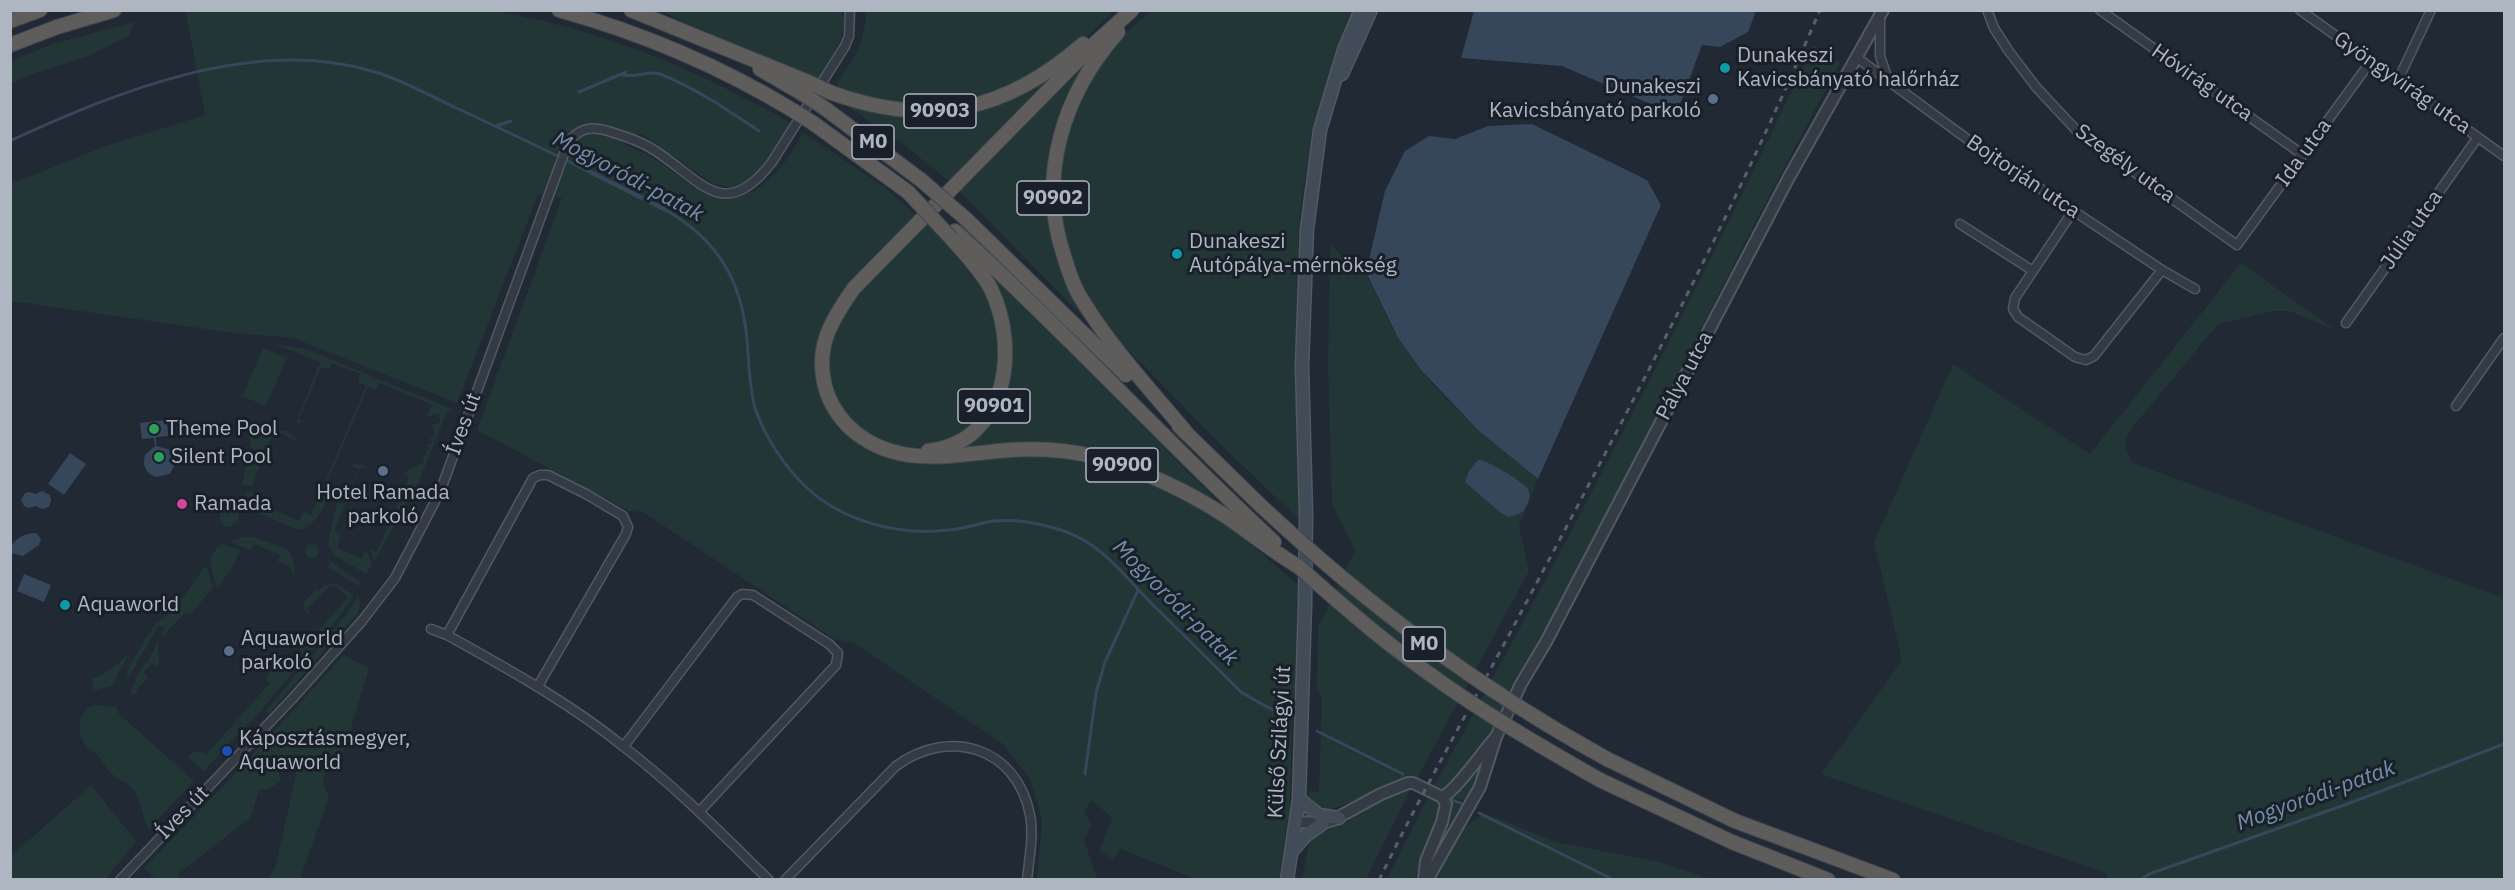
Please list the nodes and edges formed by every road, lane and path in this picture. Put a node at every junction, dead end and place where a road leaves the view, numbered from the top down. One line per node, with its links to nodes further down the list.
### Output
1 (40, 10): 17 (highway)
2 (114, 10): 19 (highway)
3 (559, 10): 31 (highway, M0, bridge)
4 (631, 10): 26 (highway, M0)
5 (1118, 10): 26 (highway, 90903, bridge)
6 (1124, 10): 18 (highway, 90901)
7 (1132, 10): 18 (highway, 90901)
8 (1137, 10): 42 (highway, 90902)
9 (1361, 10): 27 (main road)
10 (1371, 10): 27 (main road)
11 (1987, 10): 35 (street, Szegély utca)
12 (2100, 10): 29 (street, Hóvirág utca)
13 (2300, 10): 21 (street, Gyöngyvirág utca)
14 (2431, 10): 24 (street)
15 (849, 12): 57 (street, Íves út)
16 (1881, 14): 20 (street, Pálya utca); 22 (street, Pálya utca)
17 (10, 21)
18 (1110, 28): 43 (highway, 90901)
19 (10, 45)
20 (1856, 57): 23 (street, Bojtorján utca); 48 (street, Pálya utca)
21 (2371, 61): 24 (street, Gyöngyvirág utca); 29 (street, Ida utca)
22 (1882, 62): 23 (street); 25 (street, Pálya utca)
23 (1872, 70): 25 (street, Bojtorján utca)
24 (2398, 80): 28 (street, Gyöngyvirág utca)
25 (1890, 82): 32 (street, Bojtorján utca)
26 (806, 88): 42 (highway, M0, bridge)
27 (1330, 96): 51 (main road, Külső Szilágyi út)
28 (2478, 137): 30 (street, Gyöngyvirág utca); 39 (street, Júlia utca)
29 (2303, 155): 35 (street, Ida utca)
30 (2505, 156)
31 (908, 192): 34 (highway, 90901, bridge)
32 (2073, 211): 36 (street, Bojtorján utca); 37 (street)
33 (1960, 224): 37 (street)
34 (953, 234): 43 (highway, 90901); 44 (highway, M0)
35 (2237, 245)
36 (2162, 270): 37 (street); 38 (street, Bojtorján utca)
37 (2033, 271)
38 (2195, 289)
39 (2346, 323)
40 (2505, 338): 41 (street)
41 (2456, 406)
42 (1185, 431): 64 (highway, M0, bridge)
43 (890, 451): 44 (highway, 90900)
44 (1251, 528): 63 (highway, M0, bridge)
45 (432, 629): 46 (street)
46 (447, 635): 47 (street); 47 (street)
47 (538, 686): 49 (street)
48 (1496, 737): 50 (street); 62 (street)
49 (624, 746): 52 (street); 52 (street)
50 (1442, 797): 53 (street); 62 (street)
51 (1299, 799): 53 (main road); 54 (main road, Külső Szilágyi út)
52 (699, 812): 58 (street)
53 (1339, 818): 55 (street)
54 (1296, 822): 55 (street); 56 (main road, Külső Szilágyi út)
55 (1323, 823): 56 (main road)
56 (1292, 851): 61 (main road, Külső Szilágyi út)
57 (120, 879)
58 (769, 879)
59 (785, 879): 60 (street)
60 (1027, 879)
61 (1287, 879)
62 (1425, 879)
63 (1828, 879)
64 (1893, 879)

